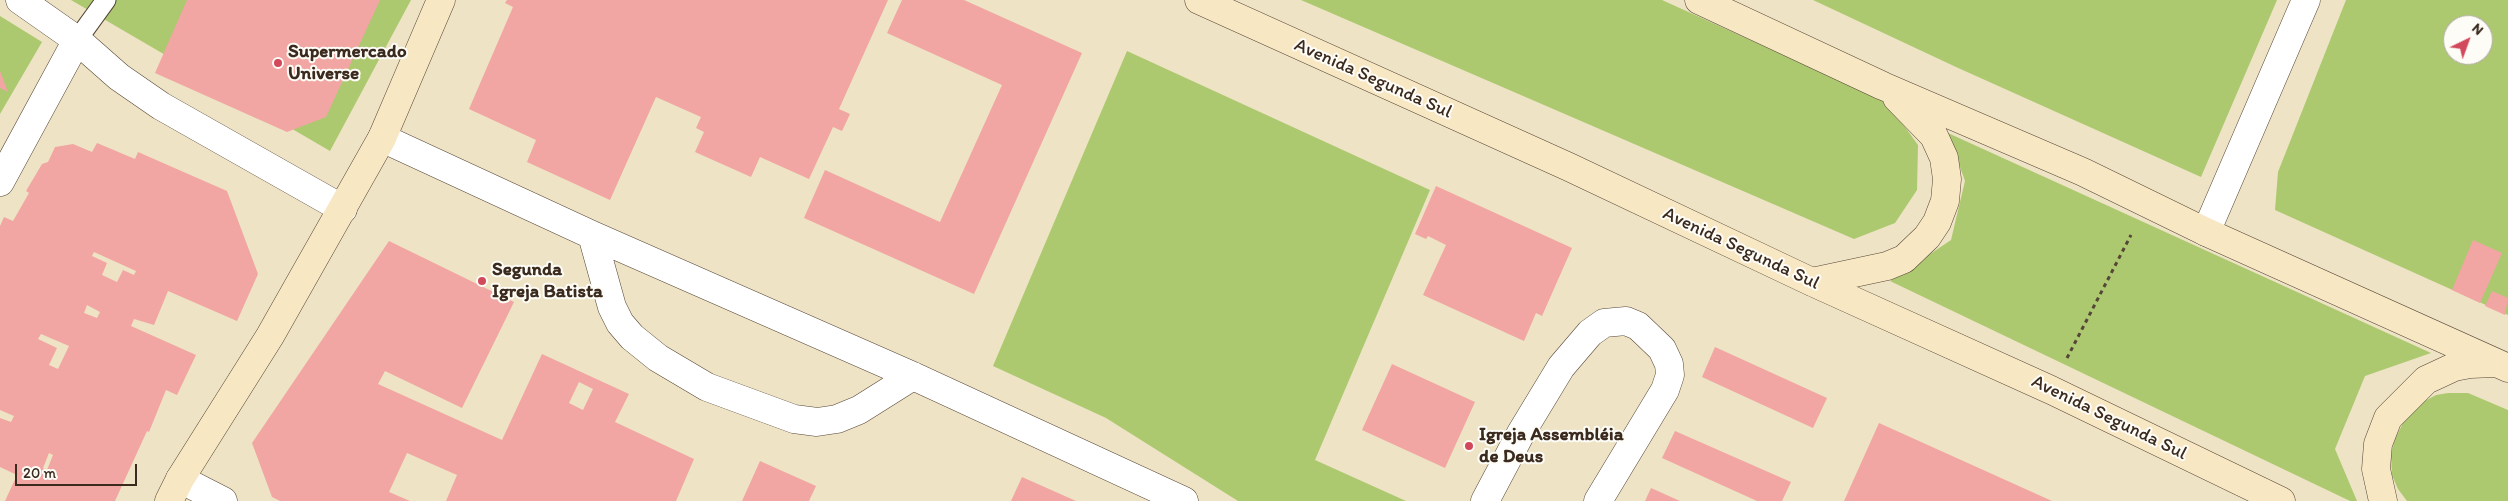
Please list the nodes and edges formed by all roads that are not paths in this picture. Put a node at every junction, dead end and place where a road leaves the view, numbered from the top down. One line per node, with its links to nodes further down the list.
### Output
1 (20, 0): 7 (street)
2 (106, 0): 7 (lane)
3 (441, 0): 9 (main road)
4 (1199, 0): 14 (main road, Avenida Segunda Sul)
5 (1699, 0): 8 (main road)
6 (2306, 0): 12 (street)
7 (77, 40): 10 (street); 11 (street)
8 (1883, 86): 12 (main road); 14 (main road)
9 (382, 138): 11 (main road); 13 (street)
10 (0, 182)
11 (343, 209): 17 (main road)
12 (2206, 232): 15 (main road)
13 (592, 235): 16 (street); 16 (street)
14 (1812, 282): 22 (main road, Avenida Segunda Sul)
15 (2502, 365): 23 (main road)
16 (913, 376): 19 (street)
17 (174, 490): 18 (street)
18 (223, 501)
19 (1184, 501)
20 (1485, 501): 21 (street)
21 (1598, 501)
22 (2281, 501)
23 (2383, 501)

